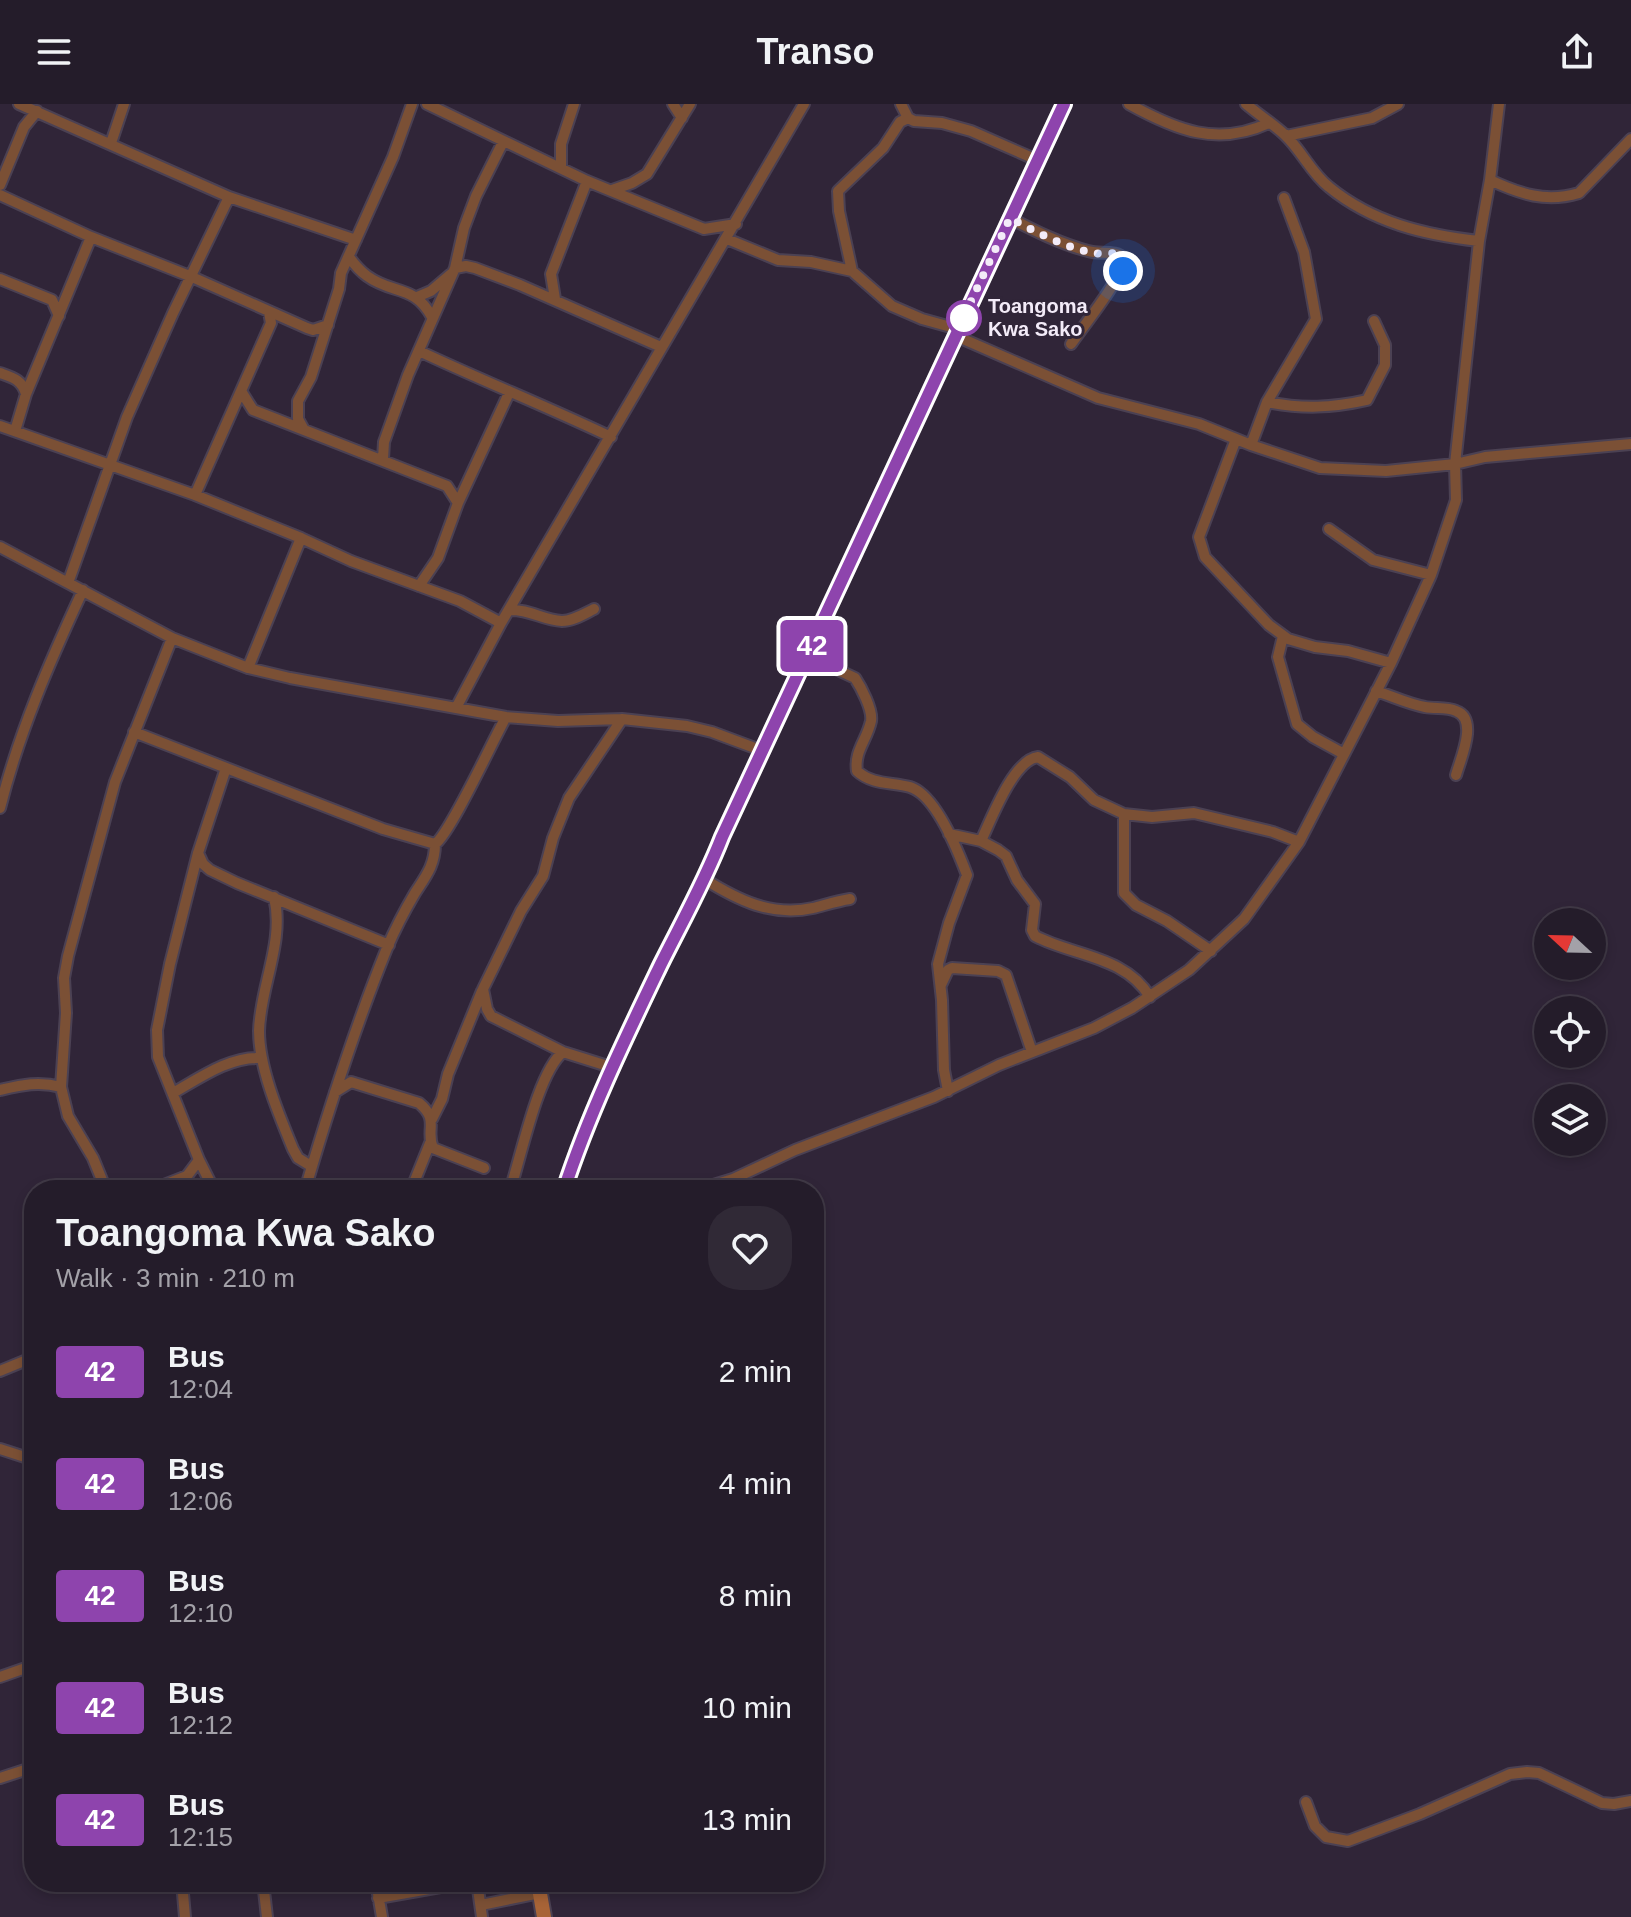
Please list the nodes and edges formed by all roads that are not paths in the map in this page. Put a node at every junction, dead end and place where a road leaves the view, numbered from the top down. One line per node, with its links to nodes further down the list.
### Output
1 (19, 104): 15 (street)
2 (124, 104): 22 (street)
3 (412, 104): 38 (street)
4 (427, 104): 21 (street)
5 (574, 104): 23 (street)
6 (673, 104): 16 (street)
7 (690, 104): 16 (street)
8 (804, 104): 35 (street)
9 (901, 104): 17 (street)
10 (1064, 104): 25 (main road)
11 (1129, 104): 18 (street)
12 (1246, 104): 18 (street)
13 (1398, 104): 19 (street)
14 (1499, 104): 27 (street)
15 (37, 111): 22 (street); 29 (street)
16 (682, 118): 30 (street)
17 (908, 118): 25 (street); 42 (street)
18 (1269, 123): 19 (street)
19 (1286, 136): 39 (street)
20 (1631, 139): 27 (street)
21 (503, 142): 24 (street); 41 (street)
22 (111, 143): 32 (street)
23 (561, 144): 24 (street); 26 (street)
24 (540, 158): 26 (street)
25 (1037, 160): 34 (main road)
26 (561, 166): 28 (street)
27 (1490, 180): 39 (street)
28 (587, 181): 30 (street); 45 (street)
29 (0, 185)
30 (612, 190): 35 (street)
31 (0, 195): 36 (street)
32 (229, 197): 38 (street); 43 (street)
33 (1284, 198): 62 (street)
34 (1010, 218): 54 (main road); 55 (street)
35 (736, 224): 37 (street)
36 (91, 237): 43 (street); 50 (street)
37 (727, 239): 42 (street); 56 (street)
38 (356, 240): 40 (street)
39 (1479, 241): 76 (street)
40 (349, 257): 47 (street); 53 (street)
41 (454, 270): 46 (street); 47 (street); 51 (street)
42 (852, 271): 54 (street)
43 (192, 277): 49 (street); 75 (street)
44 (0, 279): 50 (street)
45 (551, 280): 46 (street); 48 (street)
46 (530, 289): 48 (street)
47 (417, 297): 51 (street)
48 (555, 299): 56 (street)
49 (269, 312): 53 (street); 59 (street)
50 (59, 316): 61 (street)
51 (432, 317): 57 (street)
52 (1374, 321): 62 (street)
53 (328, 325): 64 (street)
54 (957, 333): 71 (street); 93 (main road)
55 (1071, 344)
56 (661, 347): 70 (street)
57 (419, 351): 60 (street); 74 (street)
58 (0, 373): 61 (street)
59 (241, 391): 63 (street); 65 (street)
60 (509, 393): 70 (street); 78 (street)
61 (26, 394): 69 (street)
62 (1267, 402): 73 (street)
63 (253, 410): 65 (street); 66 (street)
64 (297, 410): 66 (street); 68 (street)
65 (230, 417): 79 (street)
66 (285, 423): 68 (street)
67 (0, 426): 69 (street)
68 (304, 430): 74 (street)
69 (15, 431): 75 (street)
70 (611, 437): 89 (street)
71 (1236, 439): 73 (street); 91 (street)
72 (1631, 444): 76 (street)
73 (1251, 445): 76 (street)
74 (383, 459): 77 (street)
75 (110, 464): 79 (street); 85 (street)
76 (1455, 464): 84 (street)
77 (447, 486): 78 (street); 80 (street)
78 (467, 486): 80 (street)
79 (195, 495): 82 (street)
80 (458, 503): 86 (street)
81 (1329, 529): 84 (street)
82 (301, 538): 86 (street); 95 (street)
83 (1, 549): 85 (street)
84 (1431, 575): 94 (street)
85 (68, 583): 87 (street)
86 (419, 586): 90 (street)
87 (83, 590): 92 (street); 105 (street)
88 (594, 609): 89 (street)
89 (509, 610): 90 (street)
90 (501, 623): 97 (street)
91 (1283, 636): 94 (street); 102 (street)
92 (172, 638): 95 (street); 100 (street)
93 (808, 656): 101 (main road); 107 (street)
94 (1391, 663): 96 (street)
95 (248, 668): 97 (street)
96 (1376, 691): 102 (street); 104 (street)
97 (456, 708): 98 (street)
98 (506, 717): 99 (street); 110 (street)
99 (622, 719): 101 (street); 120 (street)
100 (134, 732): 103 (street); 126 (street)
101 (763, 751): 112 (main road)
102 (1344, 754): 109 (street)
103 (226, 768): 110 (street); 111 (street)
104 (1456, 775)
105 (0, 808)
106 (1124, 814): 108 (street); 109 (street); 118 (street)
107 (949, 834): 108 (street); 119 (street)
108 (981, 841): 121 (street)
109 (1299, 842): 118 (street)
110 (435, 844): 115 (street)
111 (198, 853): 113 (street); 129 (street)
112 (704, 879): 114 (street); 125 (main road)
113 (274, 897): 116 (street); 124 (street)
114 (850, 899)
115 (394, 934): 116 (street); 117 (street)
116 (371, 937): 117 (street)
117 (389, 945): 130 (street)
118 (1211, 951): 121 (street)
119 (940, 988): 123 (street); 128 (street)
120 (483, 989): 122 (street); 131 (street)
121 (1150, 997): 123 (street)
122 (563, 1052): 125 (street); 143 (street)
123 (1032, 1052): 128 (street)
124 (260, 1058): 129 (street); 134 (street)
125 (614, 1068): 144 (main road)
126 (61, 1087): 127 (street); 137 (street)
127 (0, 1090)
128 (948, 1091): 145 (street)
129 (173, 1093): 133 (street)
130 (334, 1093): 131 (street); 134 (street)
131 (432, 1119): 132 (street)
132 (430, 1143): 135 (street); 142 (street)
133 (199, 1160): 136 (street); 140 (street)
134 (311, 1166): 141 (street)
135 (484, 1168)
136 (187, 1176): 138 (street); 139 (street)
137 (102, 1180)
138 (177, 1180)
139 (198, 1180)
140 (209, 1180)
141 (308, 1180)
142 (415, 1180)
143 (513, 1180)
144 (568, 1180)
145 (730, 1180)
146 (24, 1361): 147 (street)
147 (0, 1371)
148 (0, 1449): 149 (street)
149 (24, 1457)
150 (24, 1669): 151 (street)
151 (0, 1677)
152 (24, 1770): 153 (street)
153 (0, 1778)
154 (1631, 1801): 155 (street)
155 (1306, 1802)
156 (183, 1892): 165 (street)
157 (264, 1892): 166 (street)
158 (377, 1892): 163 (street)
159 (412, 1892): 163 (street)
160 (479, 1892): 164 (street)
161 (525, 1892): 164 (street)
162 (540, 1892): 169 (main road)
163 (378, 1898): 167 (street)
164 (481, 1905): 168 (street)
165 (185, 1917)
166 (267, 1917)
167 (382, 1917)
168 (482, 1917)
169 (544, 1917)

